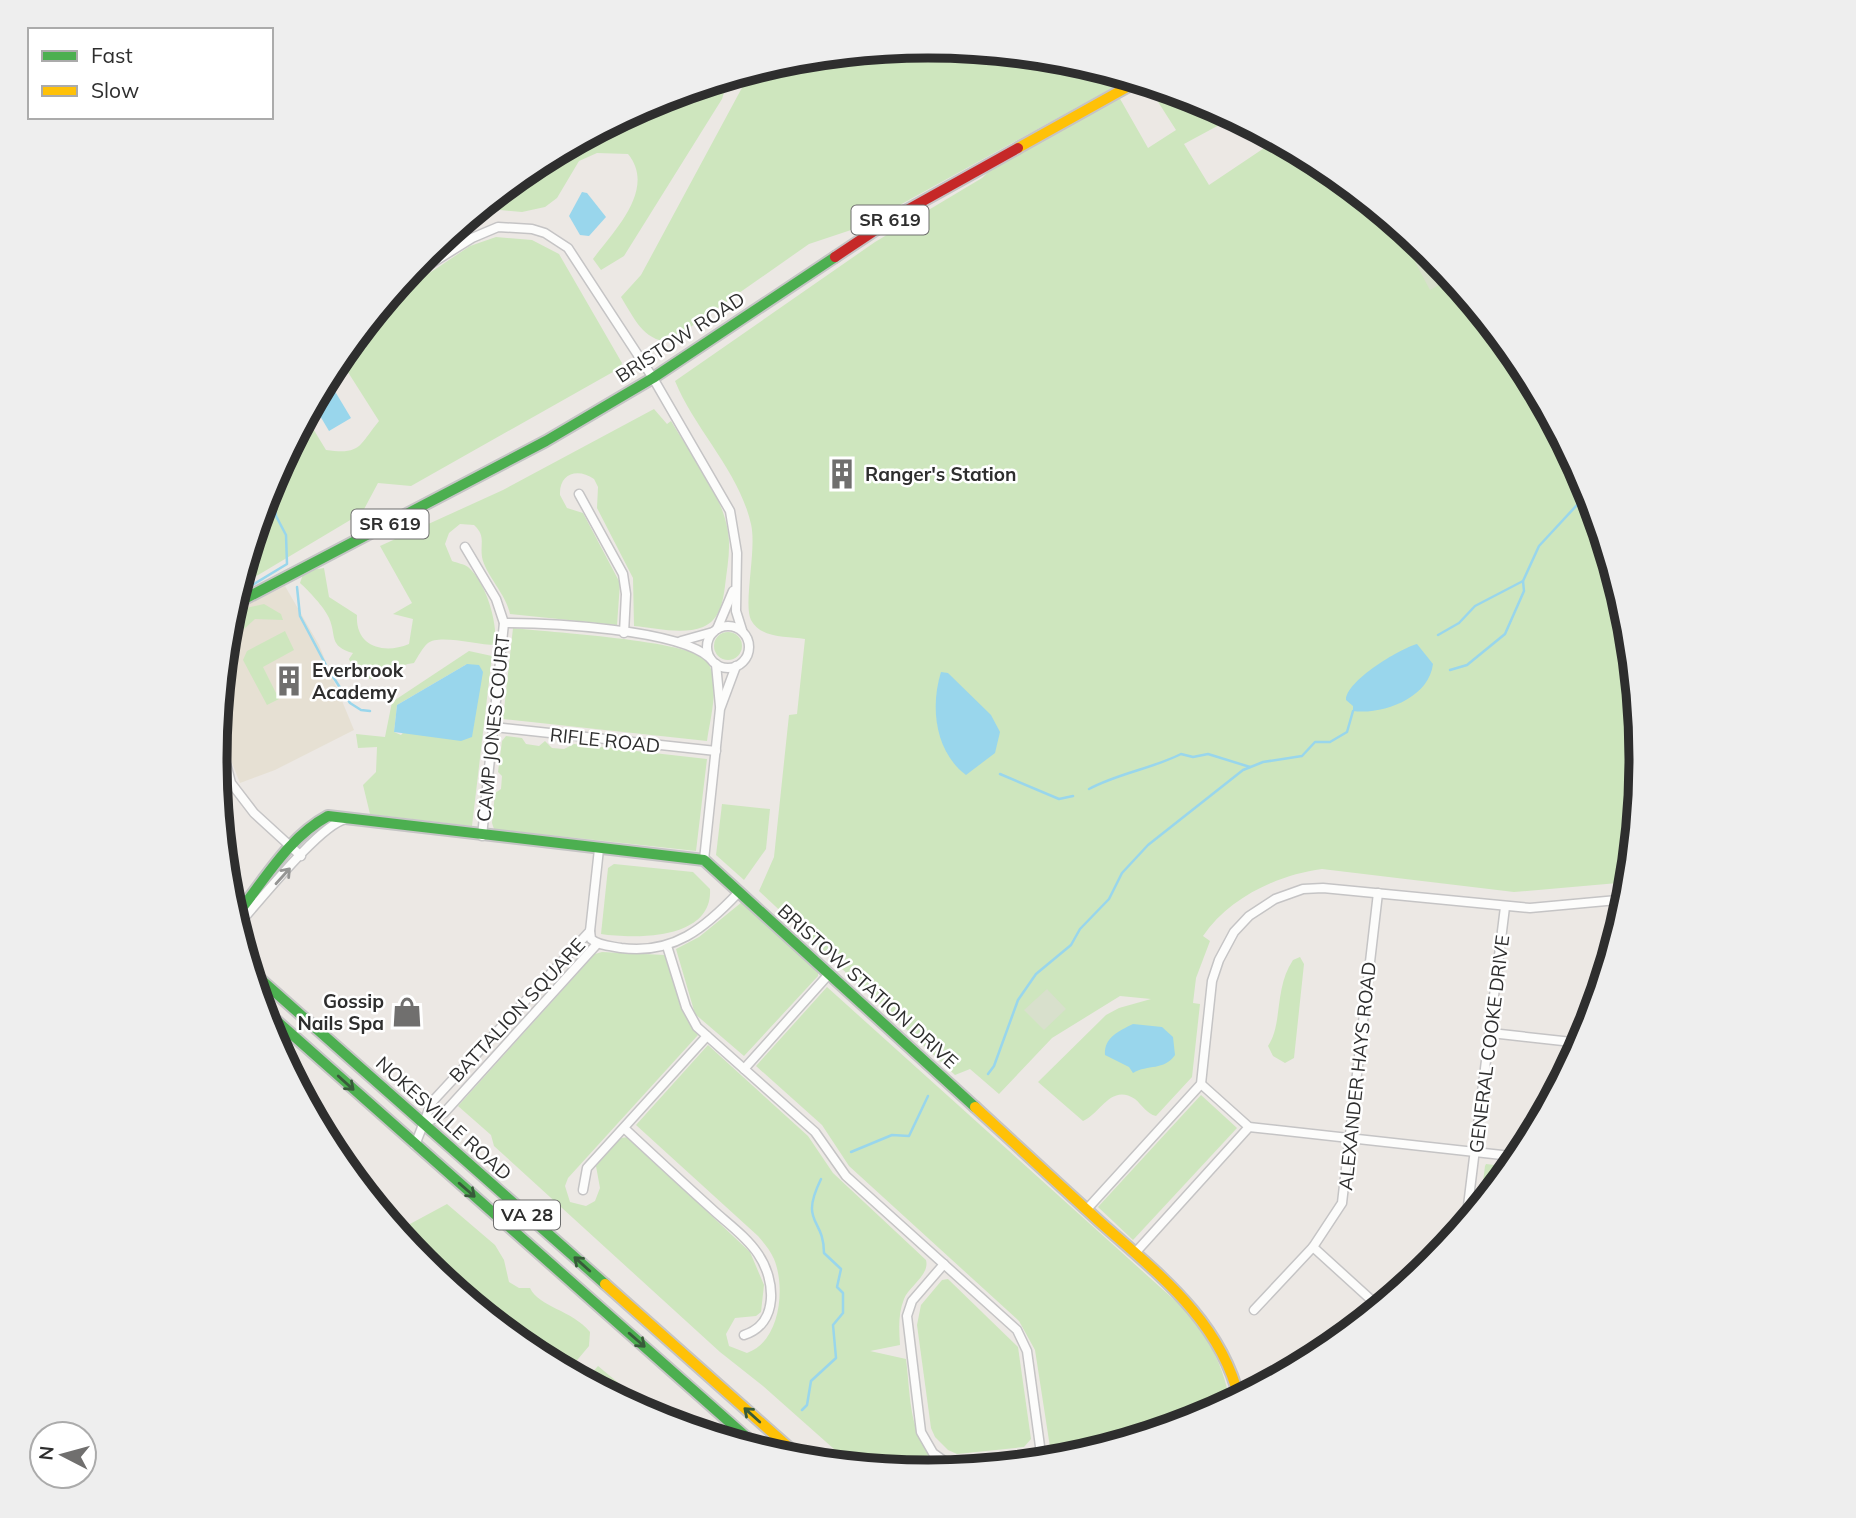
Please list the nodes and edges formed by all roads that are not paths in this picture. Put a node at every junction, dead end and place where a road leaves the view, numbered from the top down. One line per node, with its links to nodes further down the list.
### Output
1 (1127, 87): 3 (main road, BRISTOW ROAD / SR 619)
2 (434, 262): 3 (street)
3 (653, 378): 6 (street); 7 (main road, BRISTOW ROAD / SR 619)
4 (579, 494): 11 (street)
5 (465, 547): 8 (street, CAMP JONES COURT)
6 (734, 588): 9 (street); 10 (street)
7 (246, 598)
8 (505, 623): 11 (street); 16 (street, CAMP JONES COURT)
9 (715, 630): 10 (street); 12 (street); 13 (street)
10 (742, 630): 14 (street)
11 (624, 633): 12 (street)
12 (681, 641): 13 (street)
13 (713, 661): 14 (street); 15 (street)
14 (736, 666): 15 (street)
15 (720, 709): 17 (street)
16 (494, 727): 17 (street, RIFLE ROAD); 20 (street, CAMP JONES COURT)
17 (716, 751): 24 (street)
18 (227, 767): 21 (street)
19 (354, 818): 20 (main road); 21 (main road); 23 (street)
20 (482, 836): 22 (main road)
21 (290, 846): 23 (street); 28 (main road)
22 (599, 849): 24 (main road); 31 (street, BATTALION SQUARE)
23 (301, 856): 30 (street, one-way to 23)
24 (704, 860): 25 (main road, BRISTOW STATION DRIVE)
25 (739, 892): 33 (street); 34 (main road, BRISTOW STATION DRIVE)
26 (1378, 893): 29 (street); 41 (street); 45 (street, ALEXANDER HAYS ROAD)
27 (1615, 900): 29 (street)
28 (243, 907)
29 (1505, 907): 37 (street, GENERAL COOKE DRIVE)
30 (245, 917)
31 (590, 931): 32 (street); 42 (street, BATTALION SQUARE)
32 (597, 944): 33 (street); 42 (street, BATTALION SQUARE)
33 (667, 946): 38 (street)
34 (829, 974): 40 (street); 51 (main road, BRISTOW STATION DRIVE)
35 (263, 982): 42 (main road, NOKESVILLE ROAD / VA 28)
36 (278, 1022): 46 (main road, NOKESVILLE ROAD / VA 28, one-way to 46)
37 (1490, 1033): 39 (street); 47 (street, GENERAL COOKE DRIVE)
38 (707, 1036): 40 (street); 44 (street)
39 (1569, 1042)
40 (744, 1069): 54 (street)
41 (1201, 1084): 43 (street); 51 (street)
42 (424, 1124): 46 (street, BATTALION SQUARE); 60 (main road, NOKESVILLE ROAD / VA 28, one-way to 42)
43 (1249, 1127): 45 (street); 53 (street)
44 (624, 1128): 49 (street); 57 (street)
45 (1351, 1139): 47 (street); 52 (street, ALEXANDER HAYS ROAD)
46 (415, 1144): 59 (main road, NOKESVILLE ROAD / VA 28, one-way to 59)
47 (1476, 1153): 48 (street); 50 (street, GENERAL COOKE DRIVE)
48 (1506, 1156)
49 (583, 1190)
50 (1469, 1205)
51 (1087, 1209): 53 (main road, BRISTOW STATION DRIVE)
52 (1313, 1247): 55 (street); 56 (street, ALEXANDER HAYS ROAD)
53 (1135, 1253): 58 (main road, BRISTOW STATION DRIVE)
54 (944, 1264): 61 (street); 62 (street)
55 (1372, 1301)
56 (1254, 1310)
57 (744, 1335)
58 (1236, 1389)
59 (744, 1435)
60 (787, 1446)
61 (1040, 1451)
62 (940, 1460)

